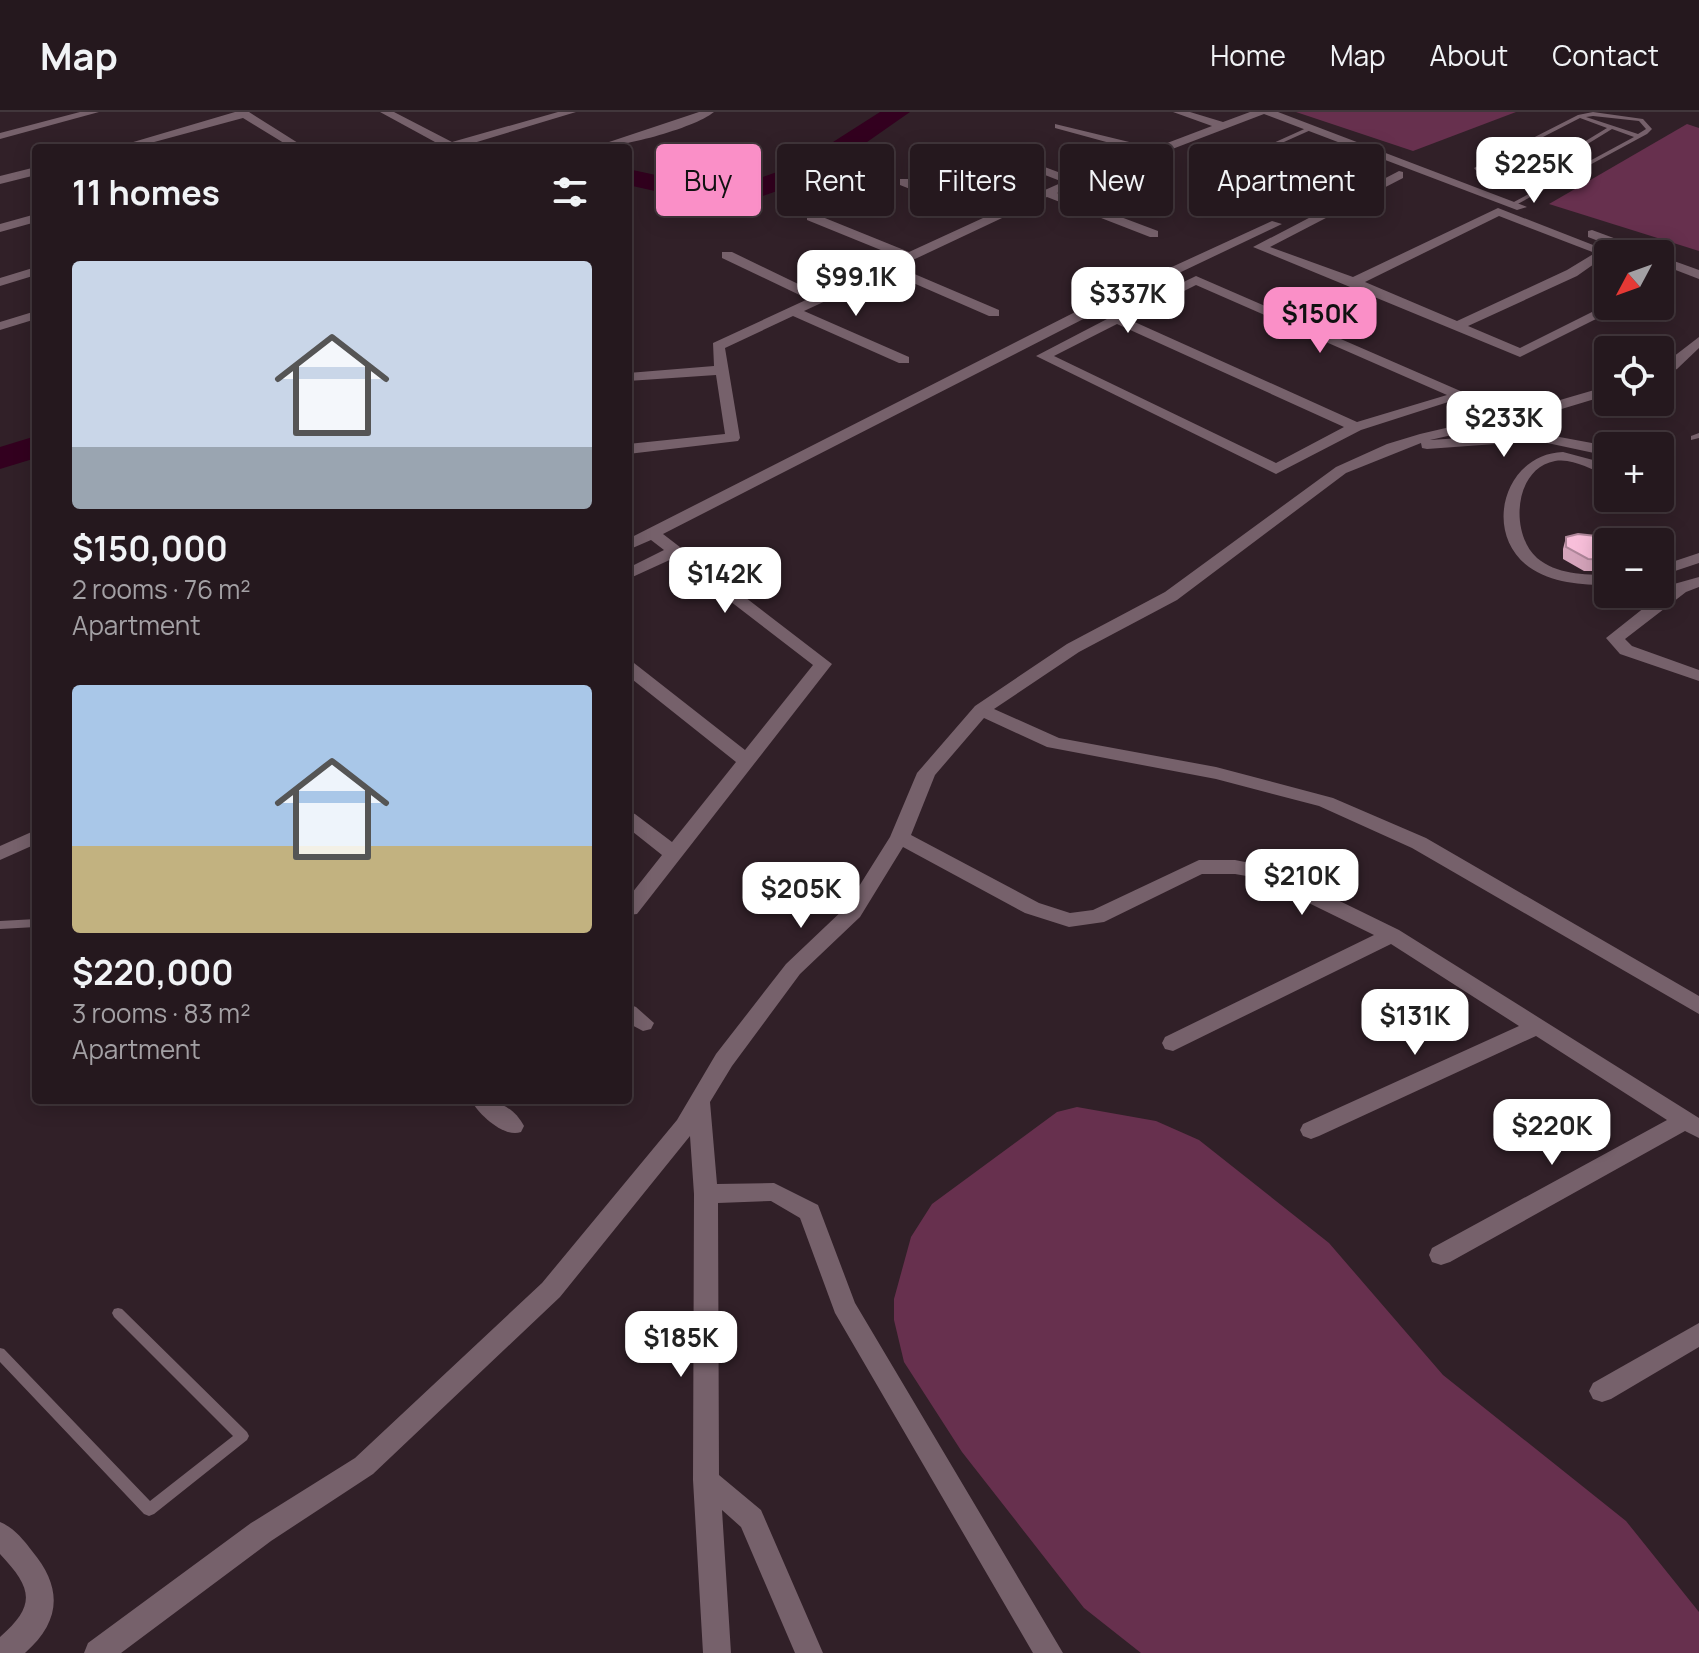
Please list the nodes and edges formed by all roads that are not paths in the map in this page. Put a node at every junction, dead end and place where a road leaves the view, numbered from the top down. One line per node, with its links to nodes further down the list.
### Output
1 (93, 112): 15 (street)
2 (408, 112): 9 (street)
3 (570, 112): 21 (street)
4 (708, 112): 22 (street)
5 (1179, 112): 12 (street)
6 (1260, 112): 12 (street)
7 (1268, 112): 14 (street)
8 (243, 113): 18 (street); 19 (street)
9 (390, 114): 20 (street)
10 (1580, 116): 13 (lane); 16 (lane); 29 (lane)
11 (1059, 126): 23 (street)
12 (1223, 126): 24 (street)
13 (1612, 127): 16 (lane); 29 (lane)
14 (1311, 128): 17 (street); 17 (lane)
15 (0, 136)
16 (1637, 136): 32 (lane)
17 (1347, 141): 25 (street)
18 (133, 144)
19 (294, 144)
20 (447, 144)
21 (458, 144)
22 (611, 144)
23 (1126, 144)
24 (1173, 145)
25 (1403, 169): 33 (street); 48 (street); 50 (street)
26 (32, 172): 27 (street)
27 (0, 180)
28 (904, 182): 36 (street)
29 (1516, 186): 32 (lane)
30 (1060, 188): 31 (street)
31 (1047, 193): 36 (street); 39 (street)
32 (1534, 193): 33 (lane)
33 (1514, 204): 34 (street); 40 (street)
34 (1498, 212): 48 (street); 57 (street)
35 (811, 217): 42 (street)
36 (995, 218): 42 (street)
37 (32, 219): 38 (street)
38 (0, 228)
39 (1154, 234)
40 (1608, 240)
41 (727, 255): 49 (street)
42 (909, 257): 44 (street)
43 (1674, 265): 46 (street)
44 (888, 267): 49 (street); 52 (street)
45 (32, 272): 47 (street)
46 (1699, 275)
47 (0, 282)
48 (1354, 282): 57 (street)
49 (819, 299): 51 (street)
50 (1094, 308): 55 (street); 69 (street)
51 (793, 311): 59 (street); 61 (street)
52 (994, 313)
53 (32, 316): 56 (street)
54 (1594, 316): 57 (street)
55 (1118, 319): 64 (street); 64 (street); 64 (street)
56 (0, 326)
57 (1457, 326)
58 (1699, 341): 60 (street)
59 (904, 360)
60 (1674, 364)
61 (722, 370): 62 (street); 67 (street)
62 (632, 377)
63 (1594, 394): 65 (street)
64 (1356, 427)
65 (1407, 442): 66 (street); 79 (street)
66 (1594, 447)
67 (632, 449)
68 (1594, 465): 75 (street)
69 (652, 533): 70 (street); 71 (street)
70 (632, 543)
71 (675, 551): 74 (street); 80 (street)
72 (1699, 558): 73 (street)
73 (1674, 566)
74 (632, 572)
75 (1594, 578)
76 (1699, 582): 78 (street)
77 (632, 670): 80 (street)
78 (1699, 676)
79 (981, 710): 82 (street); 90 (street)
80 (747, 761): 85 (street)
81 (632, 821): 85 (street)
82 (900, 837): 89 (street); 93 (street)
83 (32, 838): 84 (street)
84 (0, 854)
85 (674, 854): 86 (street)
86 (632, 906)
87 (32, 923): 88 (lane)
88 (0, 925)
89 (1392, 935): 91 (street); 92 (street)
90 (1699, 1006)
91 (1538, 1026): 95 (street); 97 (street)
92 (1173, 1043)
93 (699, 1101): 98 (street); 107 (street)
94 (487, 1104): 96 (street)
95 (1692, 1125): 99 (street)
96 (513, 1126)
97 (1311, 1130)
98 (706, 1194): 104 (street); 110 (street)
99 (1441, 1255)
100 (118, 1313): 102 (lane)
101 (1699, 1334): 103 (street)
102 (0, 1353)
103 (1602, 1391)
104 (706, 1480): 108 (street); 109 (street)
105 (0, 1535): 106 (street)
106 (3, 1653)
107 (98, 1653)
108 (717, 1653)
109 (809, 1653)
110 (1049, 1653)

